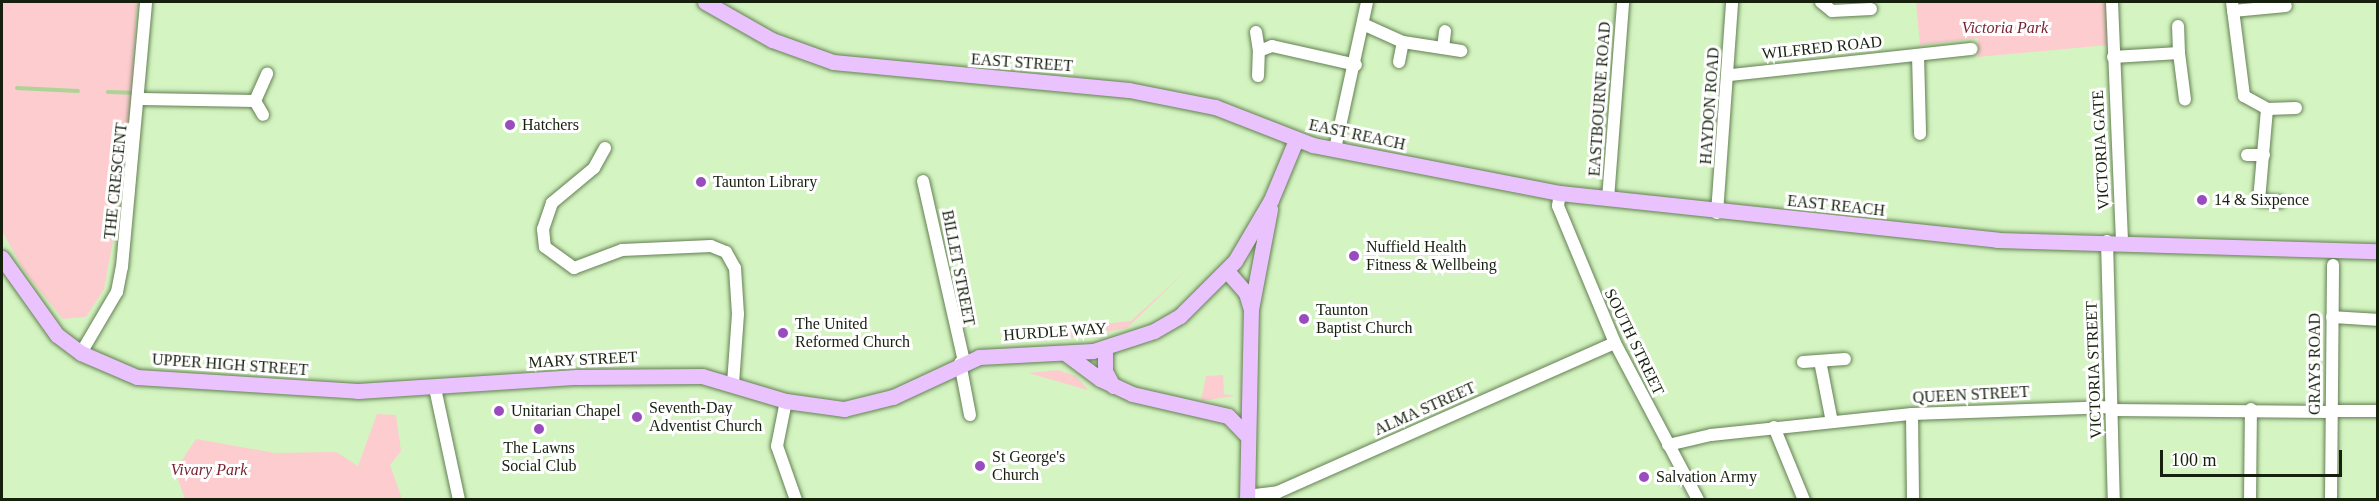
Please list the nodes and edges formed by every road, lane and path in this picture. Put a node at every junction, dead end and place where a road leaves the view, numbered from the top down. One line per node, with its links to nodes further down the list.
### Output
1 (146, 2): 28 (street, THE CRESCENT)
2 (705, 2): 35 (main road, EAST STREET)
3 (1367, 2): 11 (street)
4 (1623, 2): 42 (street, EASTBOURNE ROAD)
5 (1732, 2): 26 (street, HAYDON ROAD)
6 (1821, 2): 10 (street)
7 (2112, 2): 22 (street, VICTORIA GATE)
8 (2233, 6): 9 (street); 32 (street)
9 (2286, 6)
10 (1871, 9)
11 (1365, 26): 15 (street); 24 (street)
12 (2178, 26): 20 (street)
13 (1446, 31): 16 (street)
14 (1256, 32): 18 (street)
15 (1403, 42): 16 (street); 23 (street)
16 (1443, 48): 19 (street)
17 (1972, 49): 21 (street, WILFRED ROAD)
18 (1259, 51): 24 (street); 27 (street)
19 (1461, 51)
20 (2179, 53): 22 (street); 29 (street)
21 (1918, 55): 26 (street, WILFRED ROAD); 34 (street)
22 (2113, 57): 46 (street, VICTORIA GATE)
23 (1399, 62)
24 (1356, 65): 37 (street)
25 (267, 74): 30 (street)
26 (1731, 75): 45 (street, HAYDON ROAD)
27 (1258, 76)
28 (141, 99): 30 (street); 58 (street, THE CRESCENT)
29 (2185, 100)
30 (255, 101): 33 (street)
31 (2295, 108): 32 (street)
32 (2267, 109): 39 (street)
33 (263, 115)
34 (1920, 134)
35 (1296, 140): 37 (main road, EAST REACH); 43 (main road, HURDLE WAY)
36 (605, 148): 64 (street)
37 (1335, 149): 41 (main road, EAST REACH)
38 (2247, 155): 39 (street)
39 (2264, 155): 44 (street)
40 (923, 181): 62 (street, BILLET STREET)
41 (1560, 193): 42 (main road, EAST REACH); 56 (street, SOUTH STREET)
42 (1608, 199): 45 (main road, EAST REACH)
43 (1271, 200): 52 (main road, HURDLE WAY); 53 (main road)
44 (2280, 202)
45 (1717, 213): 46 (main road, EAST REACH)
46 (2115, 241): 48 (main road, EAST REACH); 69 (street, VICTORIA STREET)
47 (2378, 244): 48 (main road)
48 (2360, 249): 49 (main road, EAST REACH)
49 (2378, 251)
50 (2, 258): 58 (main road, UPPER HIGH STREET)
51 (2333, 265): 54 (street, GRAYS ROAD)
52 (1227, 271): 53 (main road); 57 (main road, HURDLE WAY)
53 (1251, 309): 67 (main road)
54 (2332, 317): 55 (street); 72 (street, GRAYS ROAD)
55 (2378, 320)
56 (1615, 343): 79 (street, SOUTH STREET); 81 (street, ALMA STREET)
57 (1104, 349): 59 (main road, HURDLE WAY); 65 (main road)
58 (81, 353): 66 (main road, UPPER HIGH STREET)
59 (1065, 353): 62 (main road, HURDLE WAY); 65 (main road)
60 (1845, 359): 61 (street)
61 (1820, 361): 63 (street); 76 (street)
62 (962, 362): 68 (main road, HURDLE WAY); 74 (street, BILLET STREET)
63 (1803, 362)
64 (733, 384): 66 (main road, MARY STREET); 68 (main road, MARY STREET)
65 (1113, 386): 75 (main road)
66 (435, 388): 82 (street)
67 (1248, 400): 75 (main road); 78 (main road)
68 (786, 401): 80 (street)
69 (2112, 408): 70 (street, QUEEN STREET); 73 (street, QUEEN STREET); 86 (street, VICTORIA STREET)
70 (2251, 409): 72 (street, QUEEN STREET); 87 (street)
71 (2378, 411): 72 (street, QUEEN STREET)
72 (2331, 412): 88 (street, GRAYS ROAD)
73 (1912, 414): 76 (street, QUEEN STREET); 85 (street)
74 (970, 415)
75 (1228, 416): 78 (main road)
76 (1832, 422): 77 (street, QUEEN STREET)
77 (1774, 427): 79 (street, QUEEN STREET); 84 (street)
78 (1248, 437): 81 (main road)
79 (1668, 445): 83 (street, SOUTH STREET)
80 (793, 497)
81 (1247, 498)
82 (459, 500)
83 (1698, 500)
84 (1804, 500)
85 (1913, 500)
86 (2114, 500)
87 (2250, 500)
88 (2331, 500)

